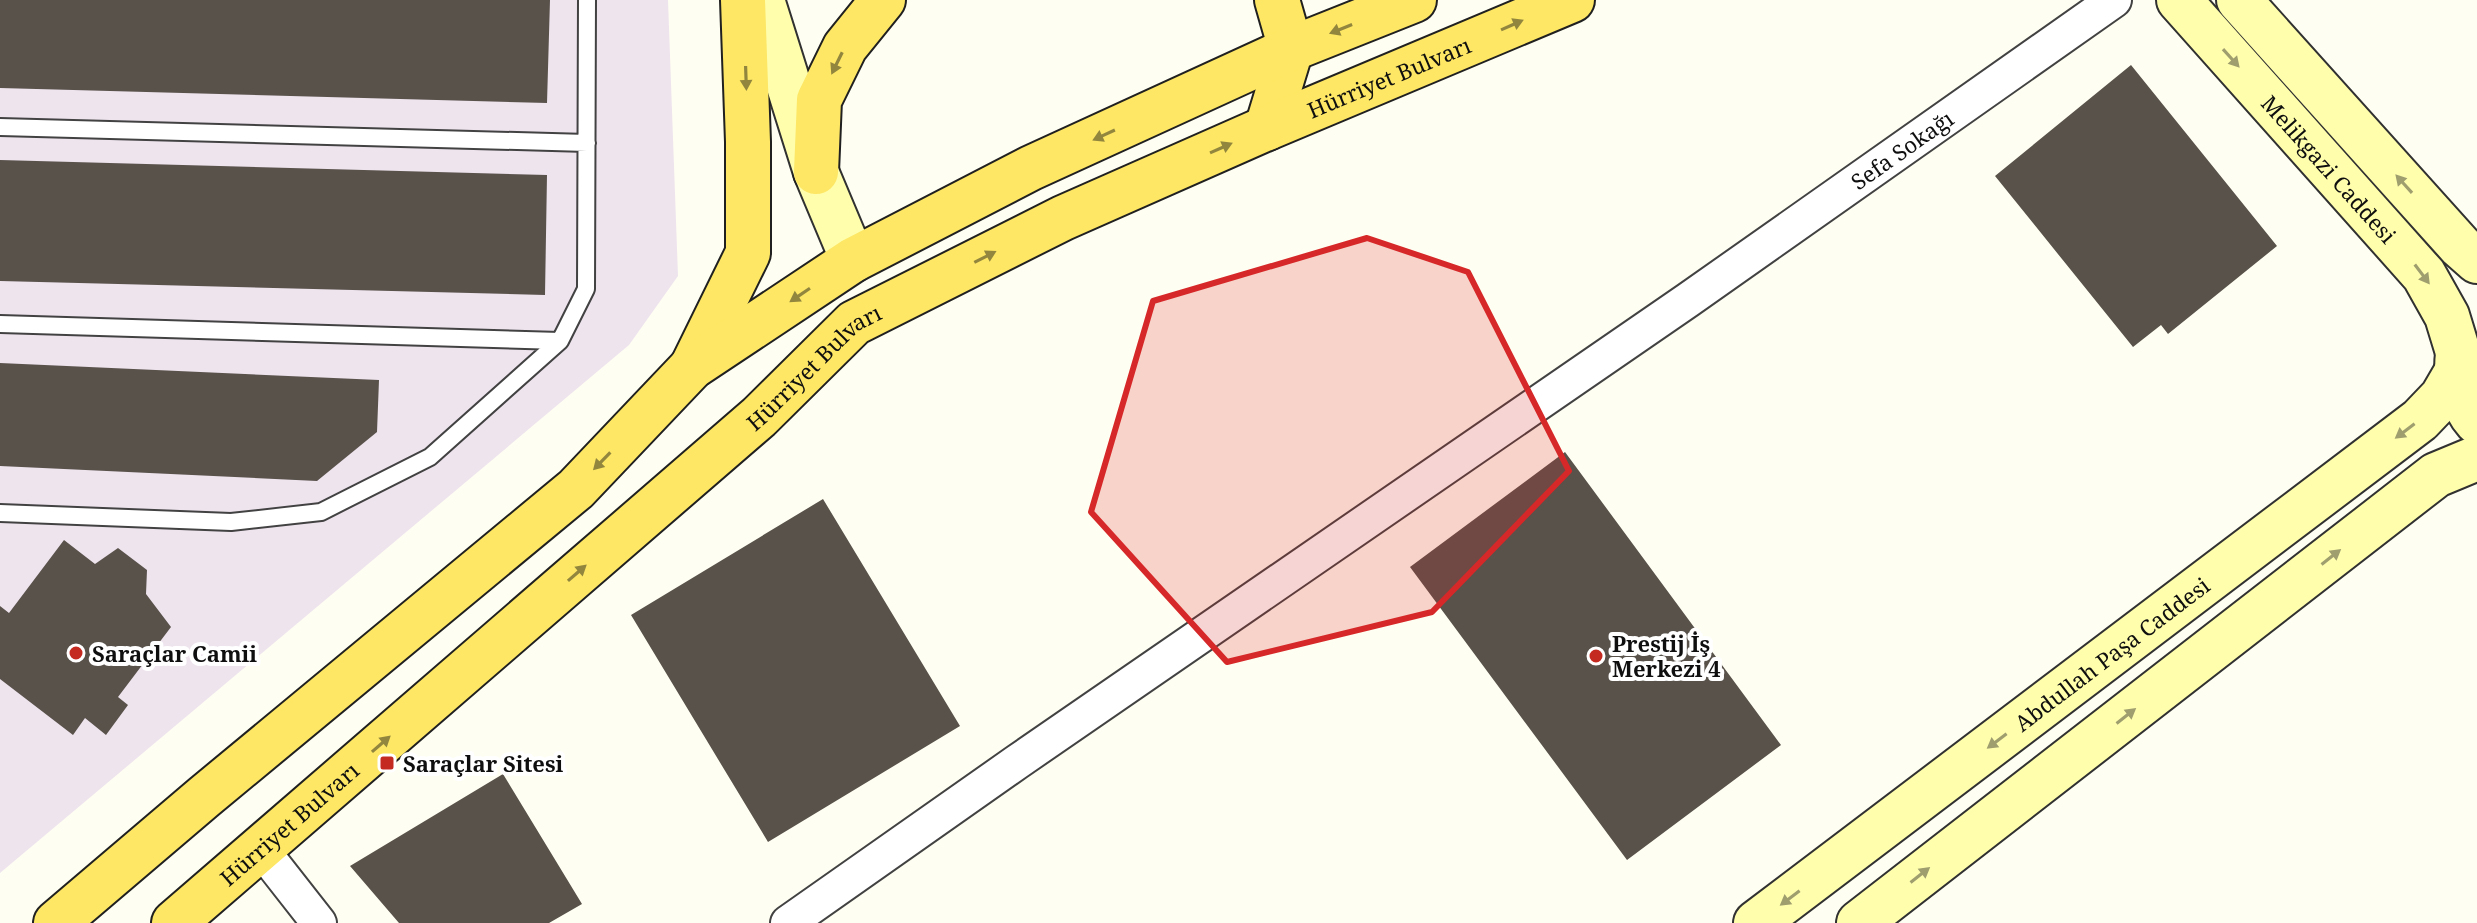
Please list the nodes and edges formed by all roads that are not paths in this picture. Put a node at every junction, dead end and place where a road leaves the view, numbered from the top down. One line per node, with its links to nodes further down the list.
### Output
1 (587, 0): 14 (lane)
2 (743, 0): 22 (main road, one-way to 22)
3 (762, 0): 15 (main road)
4 (883, 0): 15 (main road, one-way to 15)
5 (1277, 0): 11 (main road)
6 (1414, 0): 11 (main road, one-way to 11)
7 (1572, 0): 13 (main road, Hürriyet Bulvarı, one-way to 7)
8 (2114, 0): 30 (street, Sefa Sokağı)
9 (2179, 0): 21 (main road, Melikgazi Caddesi, one-way to 21)
10 (2239, 0): 17 (main road, Melikgazi Caddesi, one-way to 10)
11 (1291, 49): 13 (main road); 16 (main road, one-way to 16)
12 (0, 127): 14 (lane)
13 (1267, 128): 18 (main road, Hürriyet Bulvarı, one-way to 13)
14 (587, 143): 20 (lane)
15 (816, 172): 16 (main road)
16 (853, 260): 18 (main road); 22 (main road, one-way to 22)
17 (2477, 261)
18 (915, 292): 26 (main road, Hürriyet Bulvarı, one-way to 18)
19 (0, 324): 20 (lane)
20 (560, 341): 25 (lane)
21 (2463, 349): 23 (main road); 31 (main road, Abdullah Paşa Caddesi, one-way to 31)
22 (692, 367): 28 (main road, one-way to 28)
23 (2477, 422)
24 (2477, 458): 32 (main road, one-way to 24)
25 (0, 513)
26 (261, 849): 27 (main road, Hürriyet Bulvarı); 29 (street)
27 (189, 917)
28 (56, 923)
29 (319, 923)
30 (788, 923)
31 (1756, 923)
32 (1859, 923)

